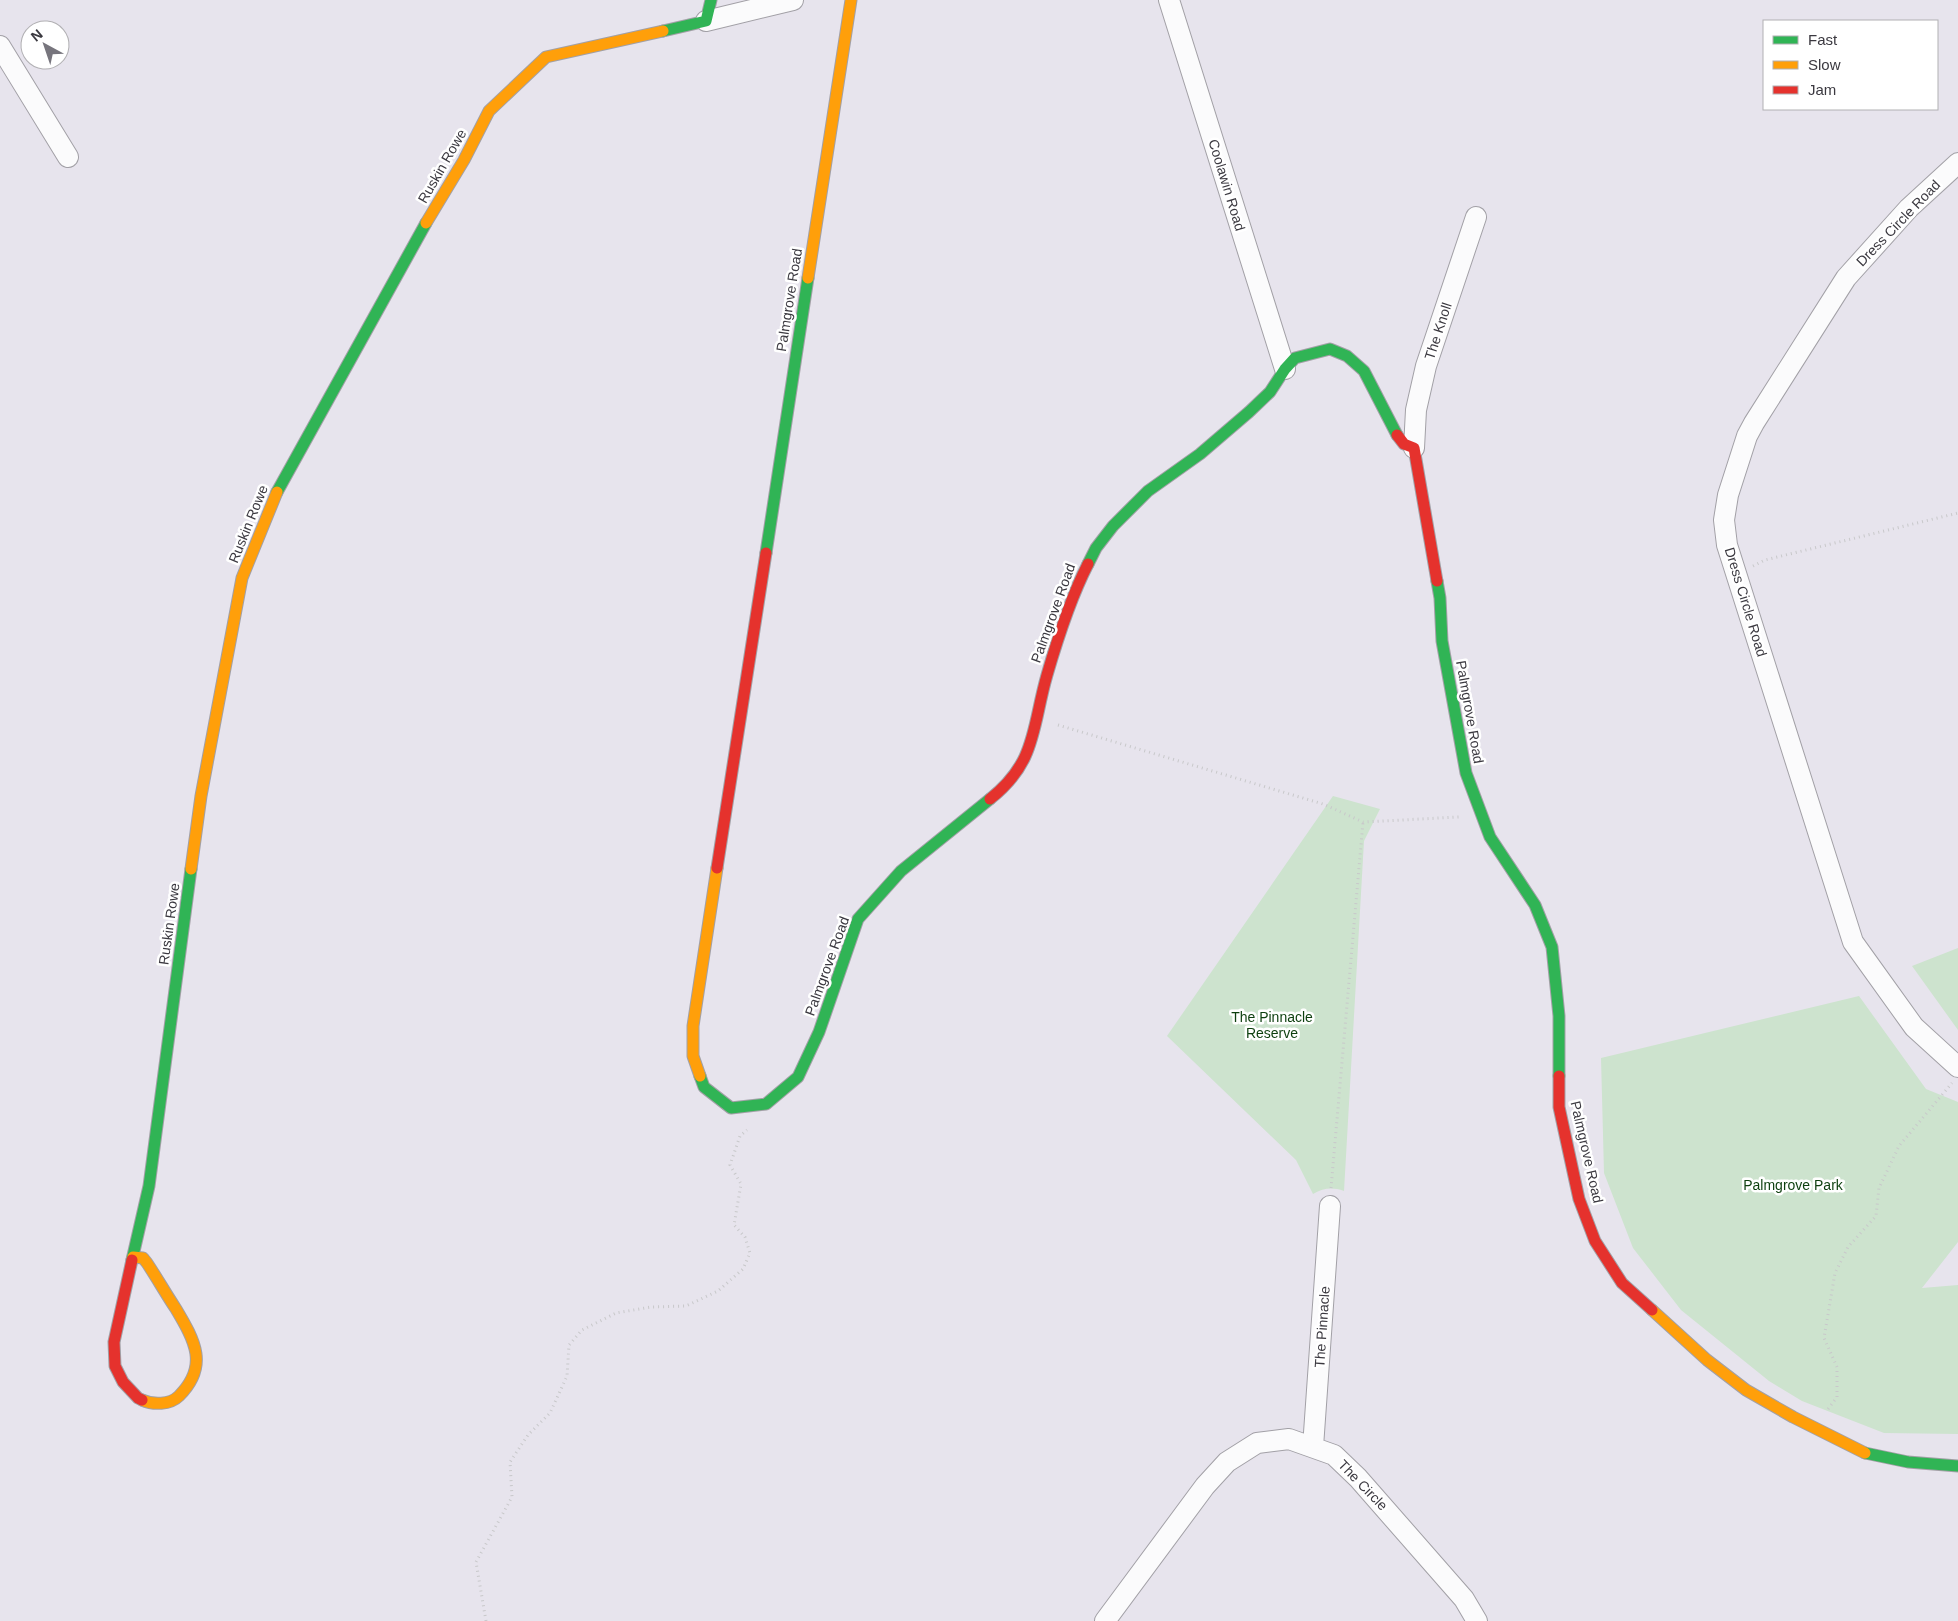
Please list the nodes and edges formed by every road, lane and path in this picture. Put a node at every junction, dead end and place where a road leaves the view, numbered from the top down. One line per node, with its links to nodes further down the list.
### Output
1 (711, 0): 5 (street)
2 (793, 0): 5 (street)
3 (851, 0): 19 (street, Palmgrove Road)
4 (1169, 0): 10 (street, Coolawin Road)
5 (706, 21): 21 (street, Ruskin Rowe)
6 (0, 46): 7 (street)
7 (68, 157)
8 (1958, 162): 13 (street, Dress Circle Road)
9 (1476, 218): 11 (street, The Knoll)
10 (1285, 369): 11 (street, Palmgrove Road); 14 (street, Palmgrove Road)
11 (1414, 448): 15 (street, Palmgrove Road)
12 (1958, 513): 13 (path)
13 (1737, 575): 17 (street, Dress Circle Road)
14 (1036, 718): 16 (path); 19 (street, Palmgrove Road)
15 (1479, 810): 16 (path); 22 (street, Palmgrove Road)
16 (1363, 822): 20 (path)
17 (1958, 1067)
18 (1958, 1076): 22 (path)
19 (766, 1104): 25 (path)
20 (1330, 1206): 23 (street, The Pinnacle)
21 (133, 1257): 21 (street, Ruskin Rowe)
22 (1814, 1428): 24 (street, Palmgrove Road)
23 (1313, 1447): 26 (street, The Circle); 27 (street, The Circle)
24 (1958, 1466)
25 (486, 1621)
26 (1106, 1621)
27 (1477, 1621)

